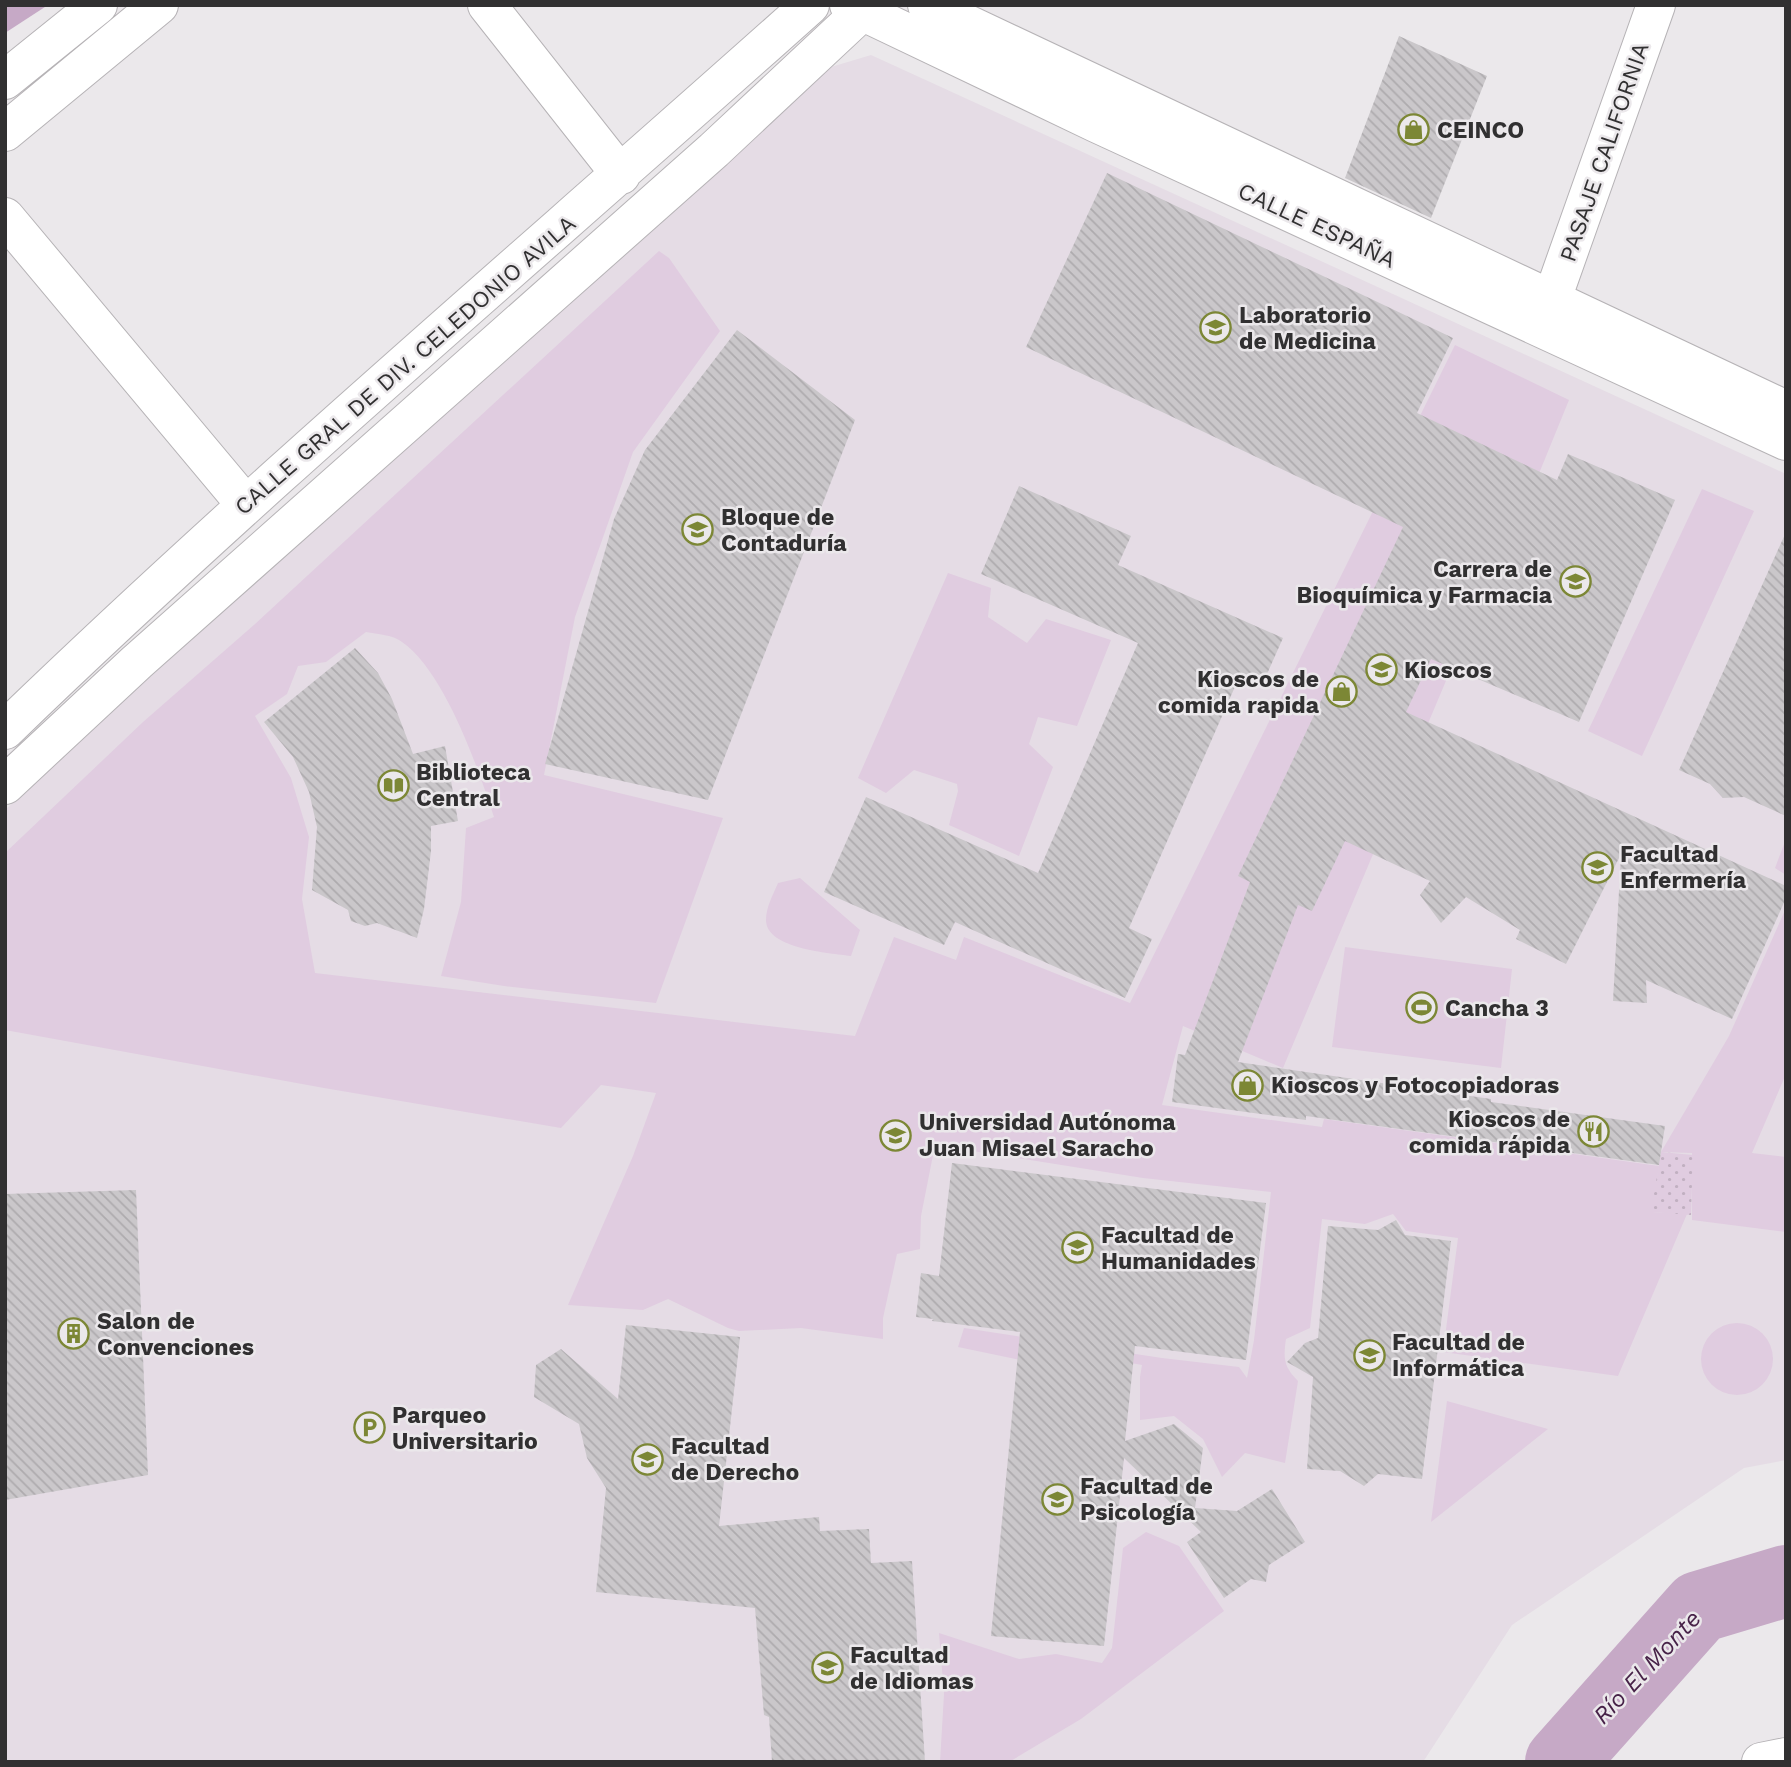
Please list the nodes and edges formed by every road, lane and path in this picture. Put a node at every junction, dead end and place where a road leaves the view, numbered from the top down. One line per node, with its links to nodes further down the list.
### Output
1 (98, 5): 8 (street)
2 (159, 5): 9 (street)
3 (487, 5): 10 (street)
4 (810, 5): 10 (street, CALLE GRAL DE DIV. CELEDONIO AVILA)
5 (927, 5): 12 (street, CALLE ESPAÑA)
6 (1656, 5): 12 (street, PASAJE CALIFORNIA)
7 (861, 7): 14 (street, CALLE ESPAÑA); 17 (street)
8 (5, 80)
9 (5, 132)
10 (621, 175): 15 (street, CALLE GRAL DE DIV. CELEDONIO AVILA)
11 (5, 218): 15 (street)
12 (1552, 299): 13 (street, CALLE ESPAÑA)
13 (1786, 410)
14 (1786, 441)
15 (246, 505): 16 (street, CALLE GRAL DE DIV. CELEDONIO AVILA)
16 (5, 730)
17 (5, 785)
18 (1786, 1757): 19 (street)
19 (1761, 1762)

